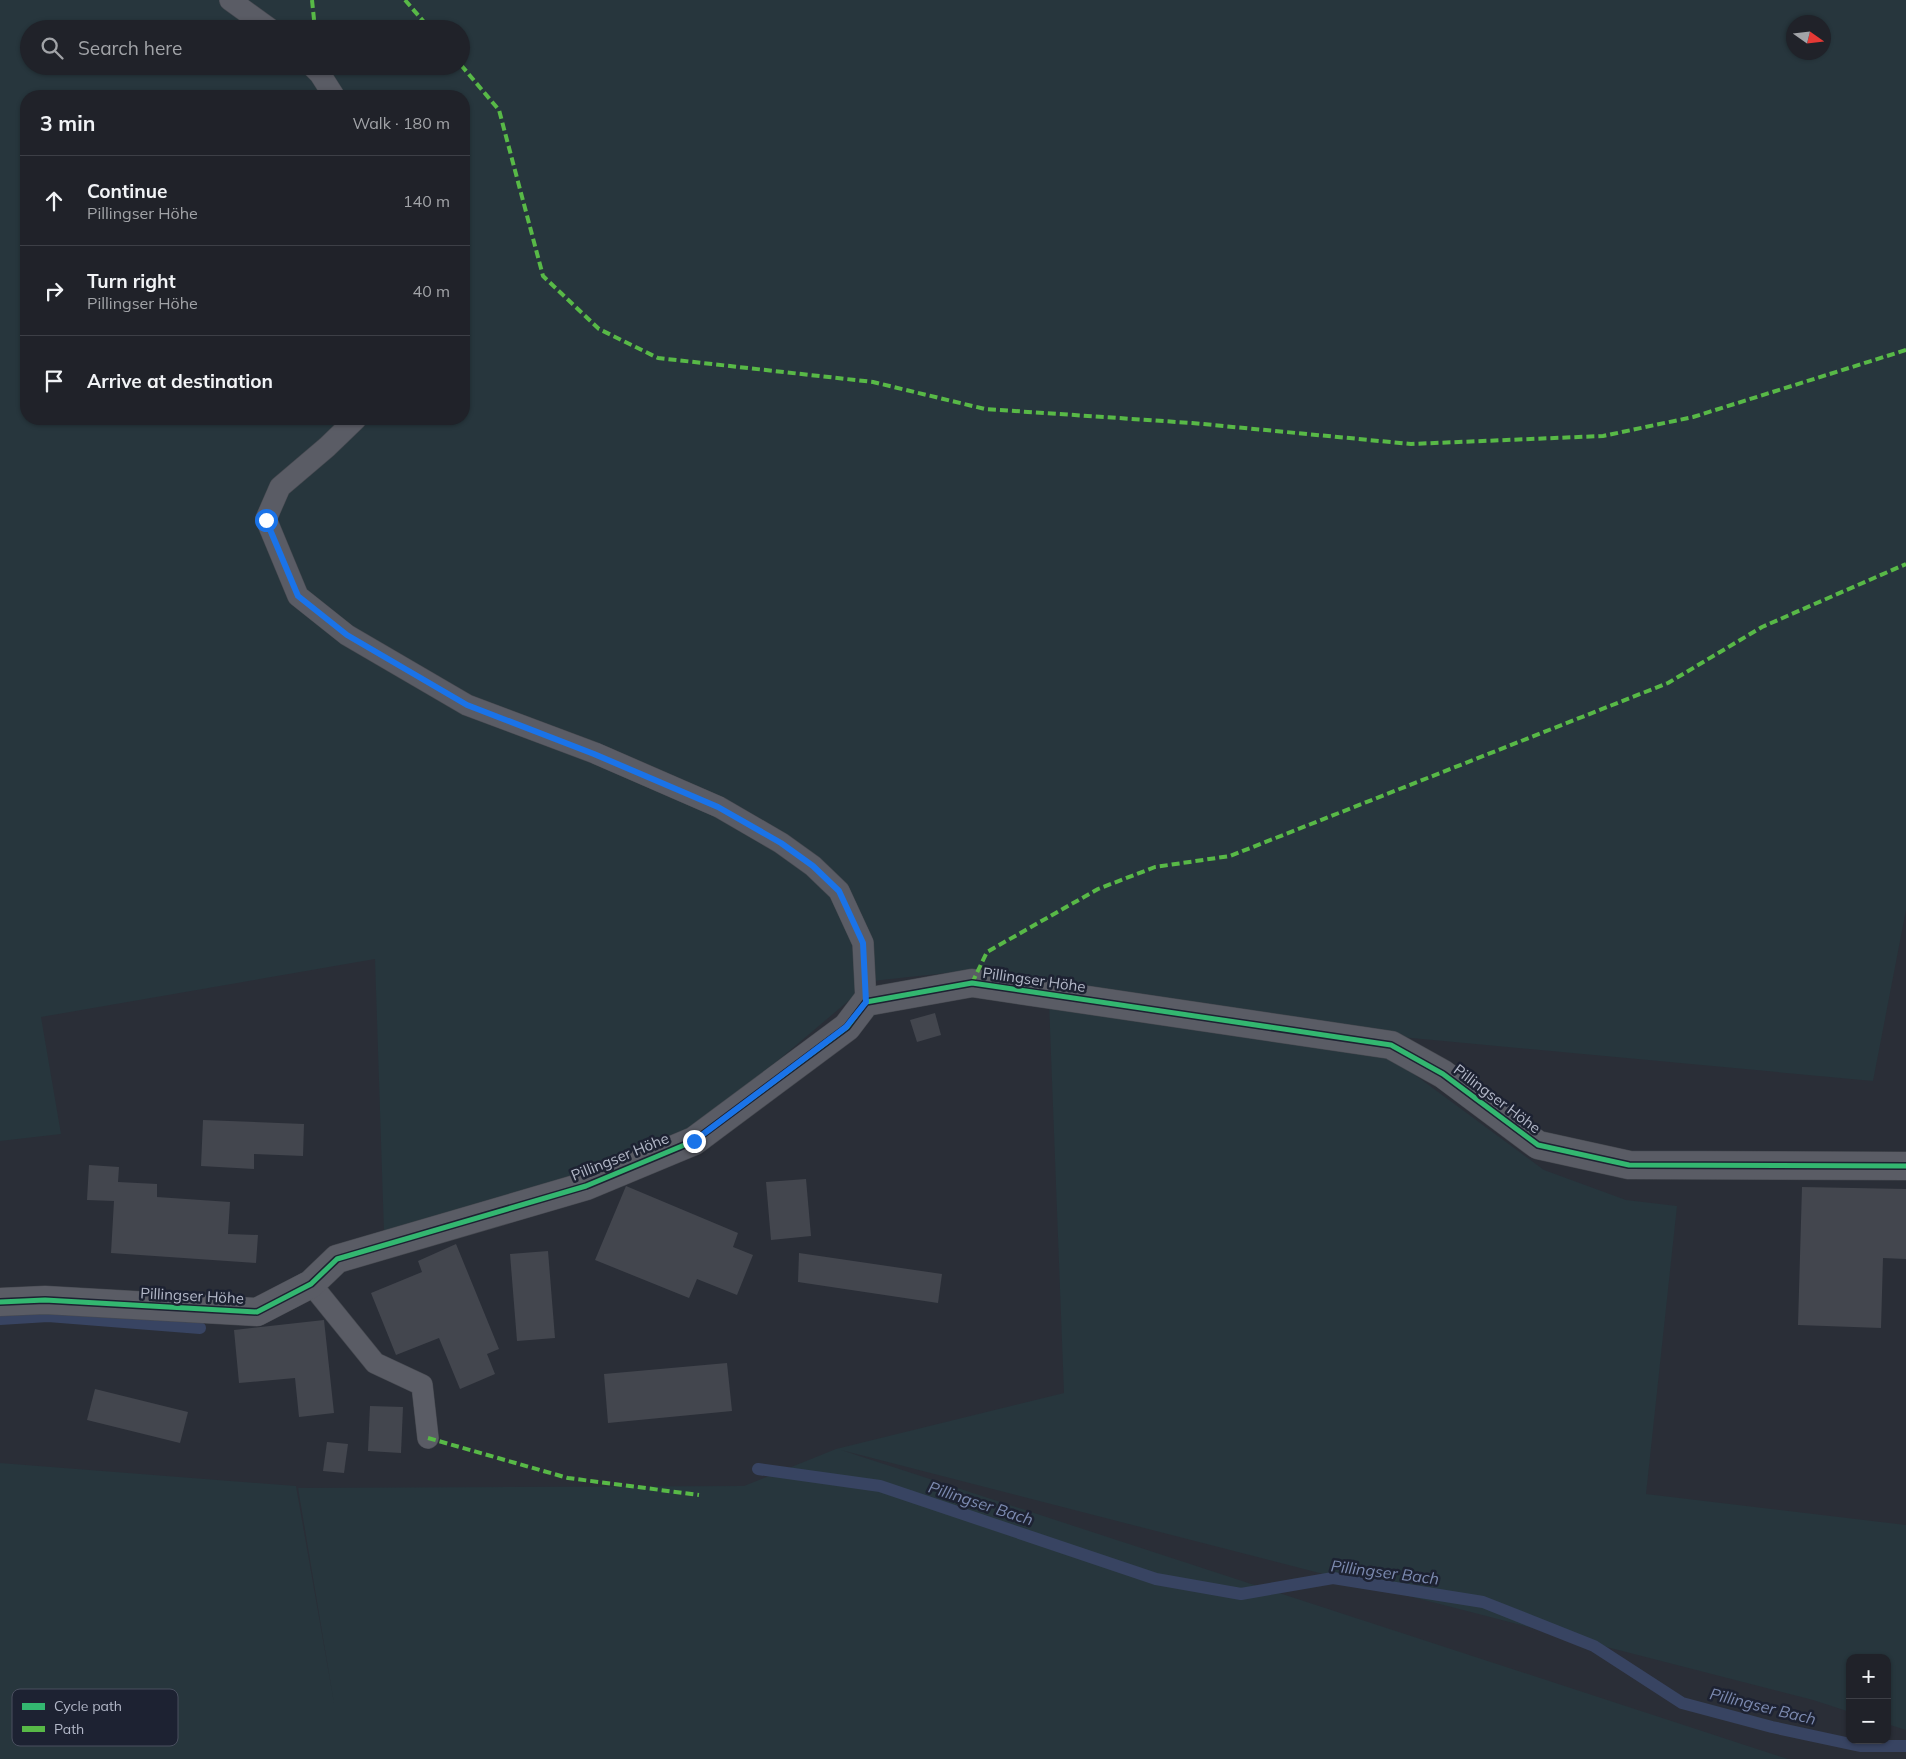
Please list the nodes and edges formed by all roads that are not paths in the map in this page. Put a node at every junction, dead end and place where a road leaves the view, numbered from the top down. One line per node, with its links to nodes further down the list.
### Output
1 (230, 0): 2 (lane)
2 (258, 20)
3 (319, 75): 4 (lane)
4 (330, 90)
5 (350, 425): 6 (lane)
6 (866, 1002): 7 (street, Pillingser Höhe); 8 (street, Pillingser Höhe)
7 (1906, 1166)
8 (311, 1284): 9 (street, Pillingser Höhe); 10 (lane)
9 (0, 1302)
10 (428, 1438)

